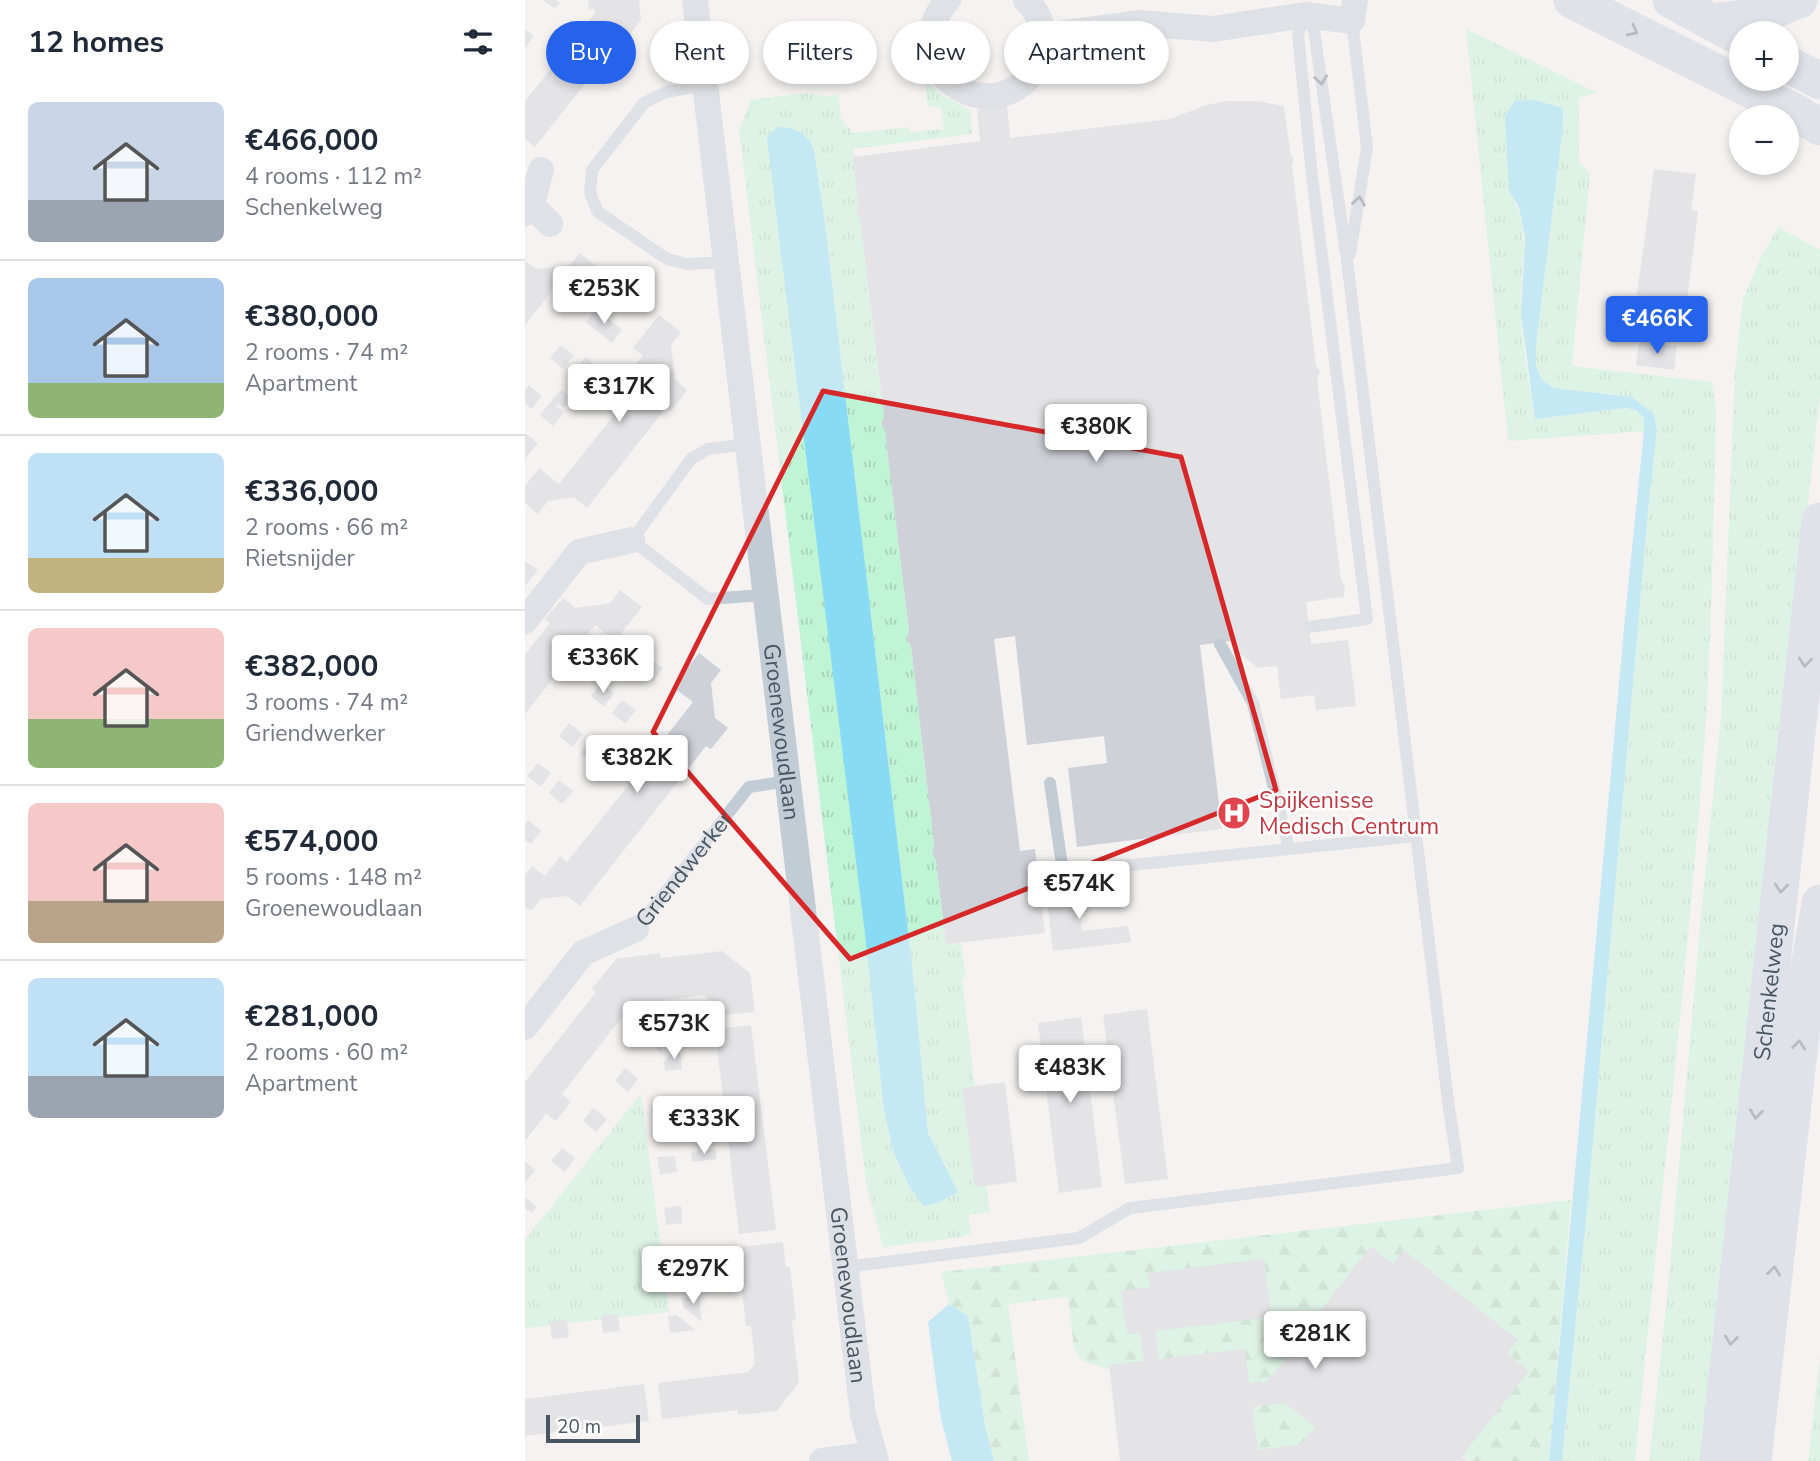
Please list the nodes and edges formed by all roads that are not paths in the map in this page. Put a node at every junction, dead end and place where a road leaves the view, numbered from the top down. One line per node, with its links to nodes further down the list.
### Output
1 (695, 0): 15 (street, Groenewoudlaan)
2 (948, 0): 14 (street)
3 (1026, 0): 9 (street)
4 (1572, 0): 16 (main road, one-way to 16)
5 (1671, 0): 11 (main road)
6 (1799, 0): 11 (main road)
7 (1308, 7): 8 (street); 10 (street); 21 (lane, one-way to 21); 27 (lane)
8 (1353, 11): 21 (lane, one-way to 8)
9 (1040, 21)
10 (1169, 25)
11 (1727, 30)
12 (1799, 70): 13 (main road)
13 (1820, 81)
14 (1022, 84)
15 (704, 85): 20 (street, Groenewoudlaan); 20 (lane)
16 (1820, 127)
17 (541, 170): 18 (street)
18 (527, 205): 19 (street)
19 (550, 224)
20 (727, 262): 22 (street, Groenewoudlaan)
21 (1348, 268): 31 (lane)
22 (747, 444): 24 (lane); 25 (street, Groenewoudlaan)
23 (1820, 521): 39 (main road, Schenkelweg, one-way to 39)
24 (632, 540): 25 (lane); 26 (street)
25 (765, 595): 29 (street, Groenewoudlaan)
26 (525, 621)
27 (1309, 627)
28 (1220, 644): 32 (lane)
29 (789, 781): 34 (lane, Griendwerker); 36 (street, Groenewoudlaan)
30 (1050, 783): 32 (lane)
31 (1416, 836): 32 (lane); 36 (lane)
32 (1289, 849)
33 (1820, 903): 40 (main road, Schenkelweg, one-way to 33)
34 (636, 929): 35 (street, Griendwerker)
35 (525, 1027)
36 (846, 1267): 37 (street, Groenewoudlaan)
37 (875, 1457): 38 (street)
38 (822, 1461)
39 (1718, 1461)
40 (1753, 1461)

